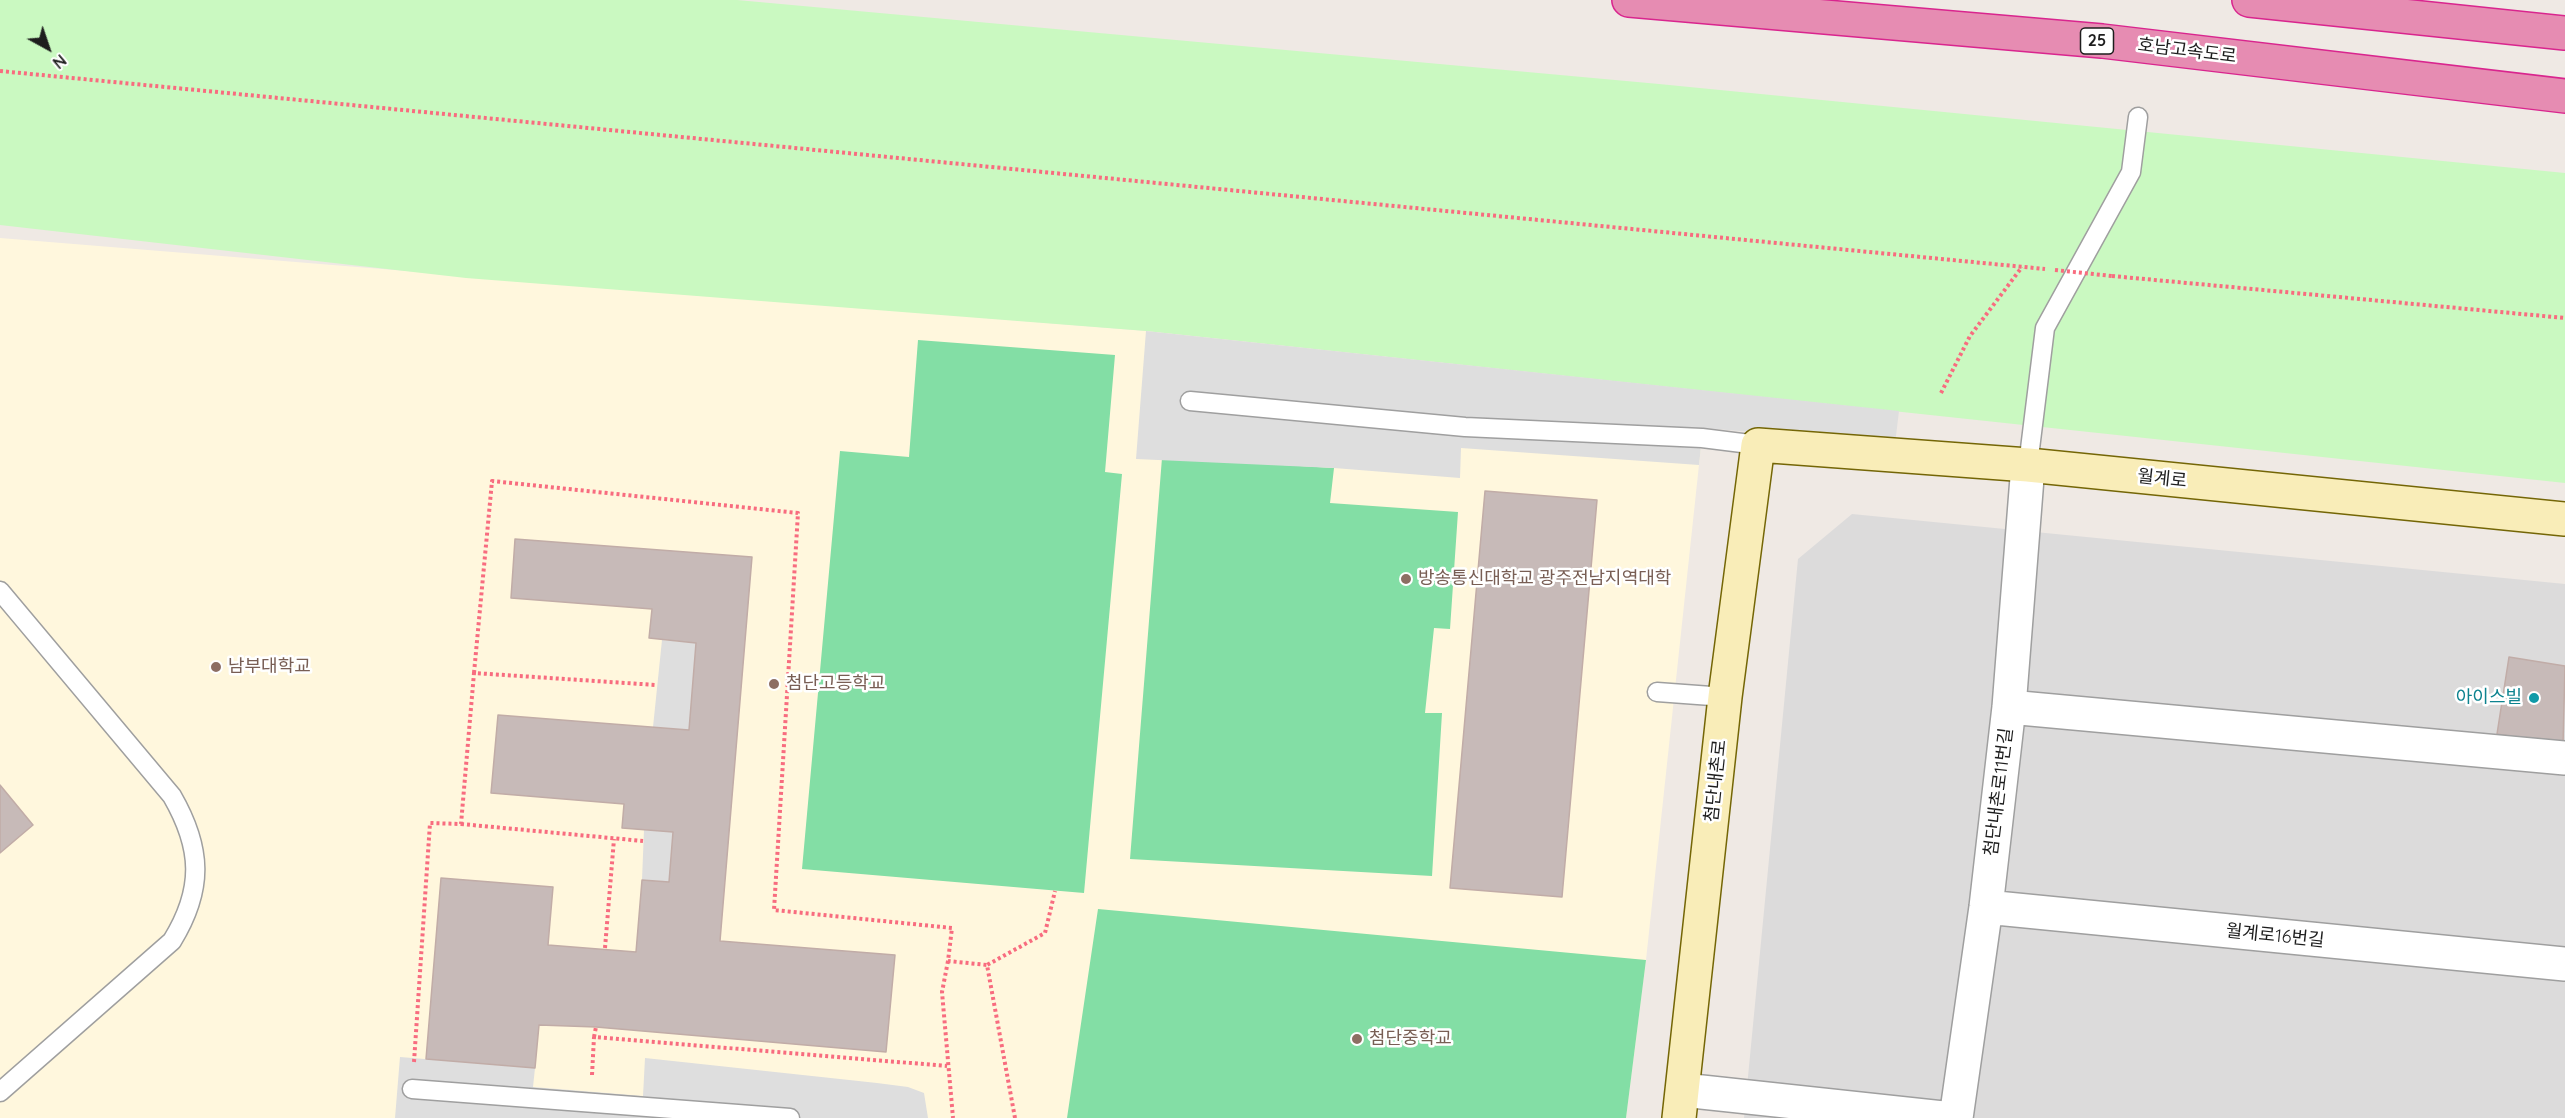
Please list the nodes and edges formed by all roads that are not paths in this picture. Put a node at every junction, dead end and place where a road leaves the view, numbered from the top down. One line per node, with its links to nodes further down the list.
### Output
1 (1629, 0): 4 (highway, 호남고속도로 / 25)
2 (2248, 0): 3 (highway)
3 (2565, 33)
4 (2565, 96)
5 (2138, 117): 8 (lane)
6 (1190, 401): 7 (lane)
7 (1758, 445): 8 (street, 월계로); 12 (street, 첨단내촌로)
8 (2028, 465): 9 (street, 월계로); 13 (street, 첨단내촌로11번길)
9 (2565, 519)
10 (0, 591): 18 (lane)
11 (1657, 692): 12 (lane)
12 (1725, 697): 19 (street, 첨단내촌로)
13 (2009, 707): 14 (street); 15 (street, 첨단내촌로11번길)
14 (2565, 758)
15 (1986, 907): 16 (street, 월계로16번길); 22 (street, 첨단내촌로11번길)
16 (2565, 964)
17 (412, 1089): 20 (lane)
18 (0, 1092)
19 (1681, 1104): 21 (street)
20 (790, 1118)
21 (1943, 1118)
22 (1956, 1118)

